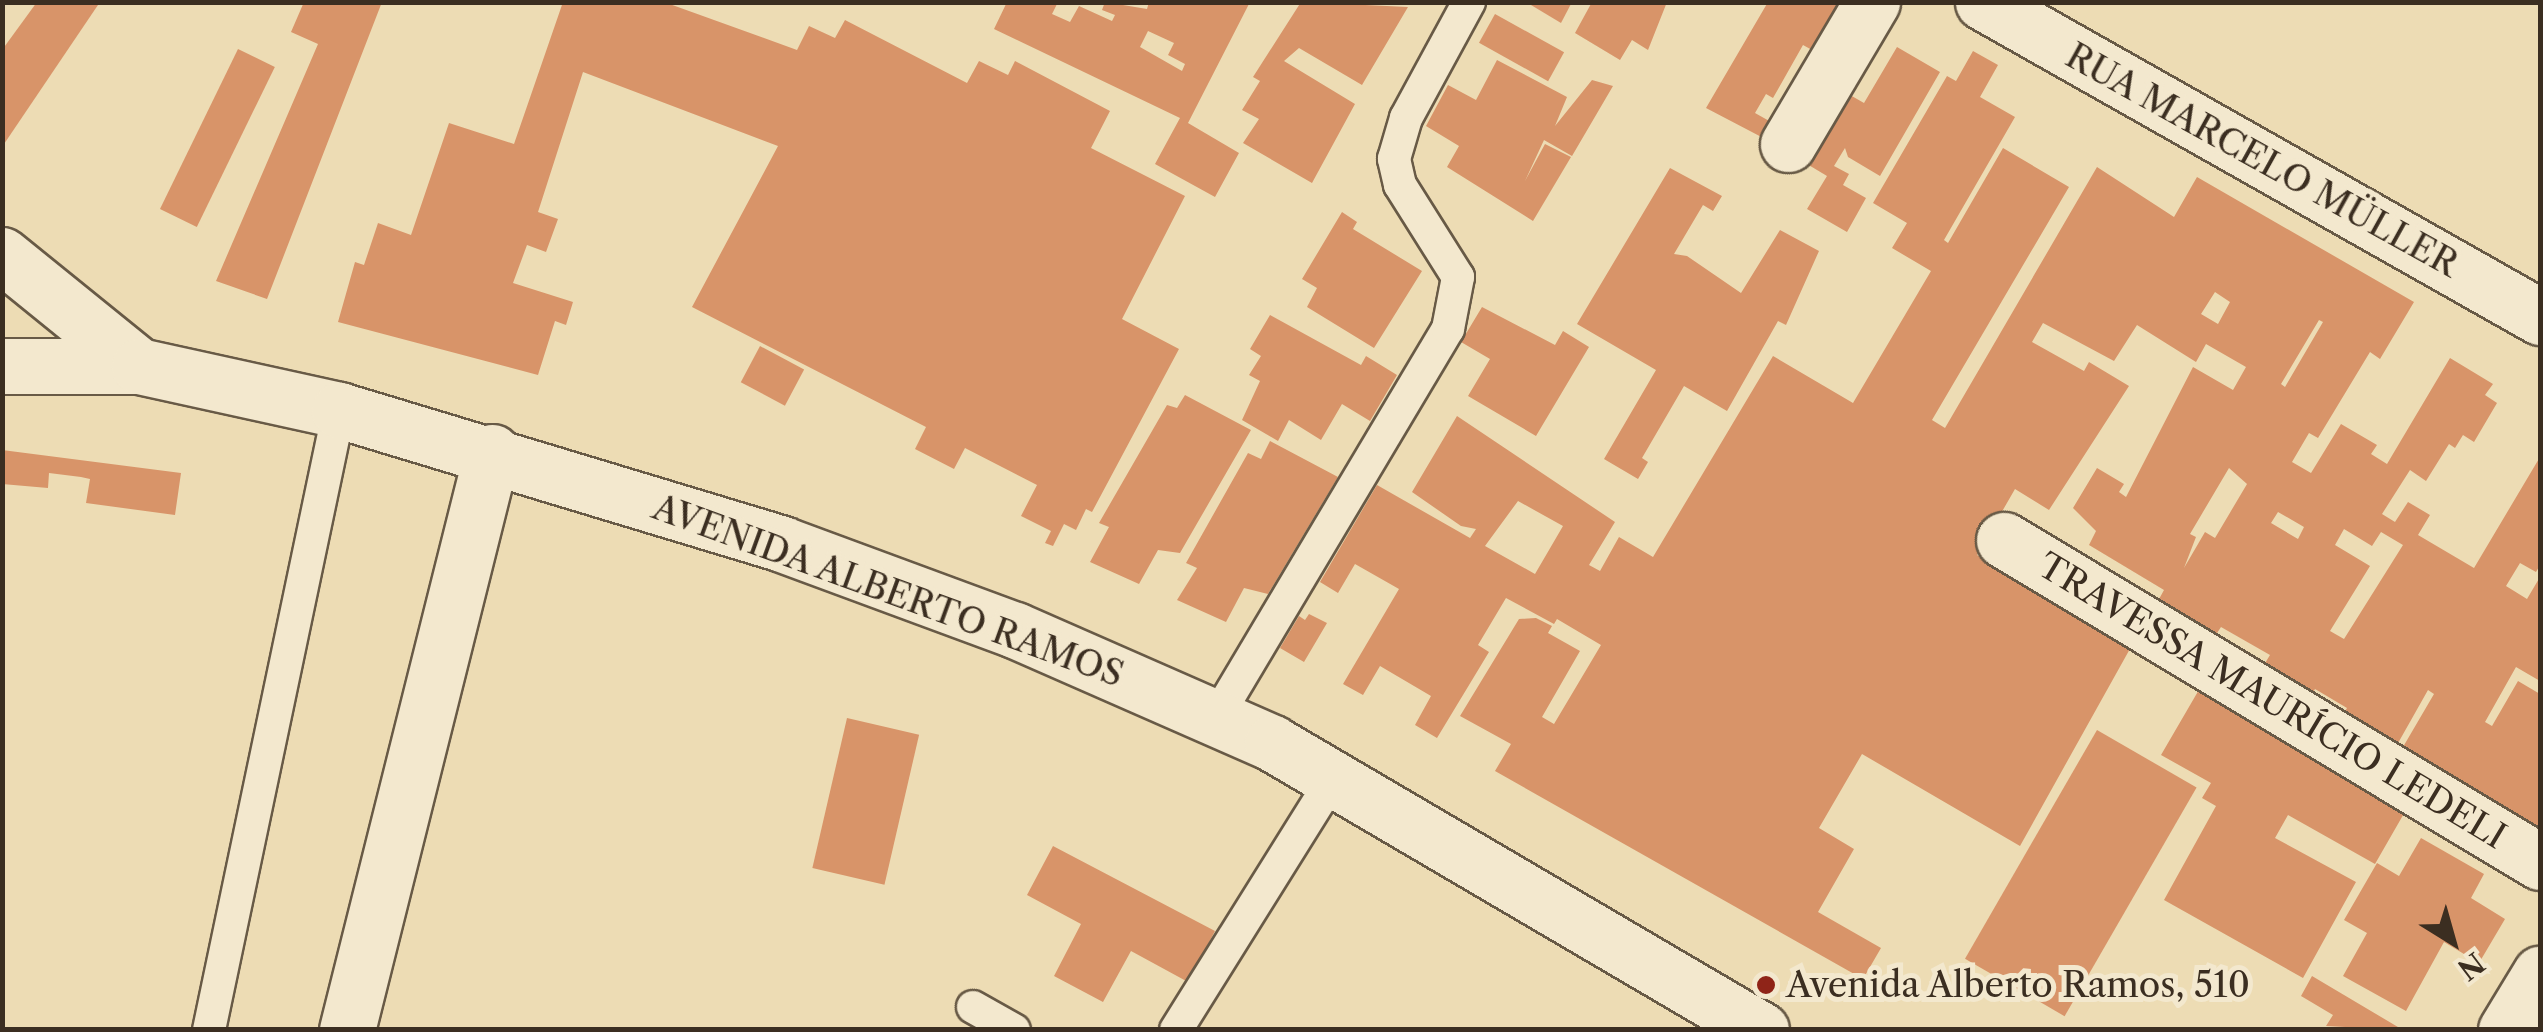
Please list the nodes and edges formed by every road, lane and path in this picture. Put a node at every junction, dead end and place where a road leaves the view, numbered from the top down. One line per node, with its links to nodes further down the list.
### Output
1 (1469, 2): 12 (lane)
2 (1872, 2): 4 (street)
3 (1983, 2): 6 (street, RUA MARCELO MÜLLER)
4 (1788, 144)
5 (2, 255): 8 (street)
6 (2540, 316)
7 (2, 366): 8 (street, AVENIDA ALBERTO RAMOS)
8 (139, 366): 9 (street, AVENIDA ALBERTO RAMOS)
9 (339, 410): 10 (street, AVENIDA ALBERTO RAMOS); 17 (lane)
10 (492, 452): 12 (street, AVENIDA ALBERTO RAMOS); 18 (street)
11 (2004, 540): 14 (street, TRAVESSA MAURÍCIO LEDELI)
12 (1216, 718): 13 (street, AVENIDA ALBERTO RAMOS)
13 (1332, 779): 20 (lane); 21 (street, AVENIDA ALBERTO RAMOS)
14 (2540, 862)
15 (2540, 974): 22 (street)
16 (973, 1006): 19 (lane)
17 (209, 1030)
18 (346, 1030)
19 (1014, 1030)
20 (1176, 1030)
21 (1761, 1030)
22 (2506, 1030)

